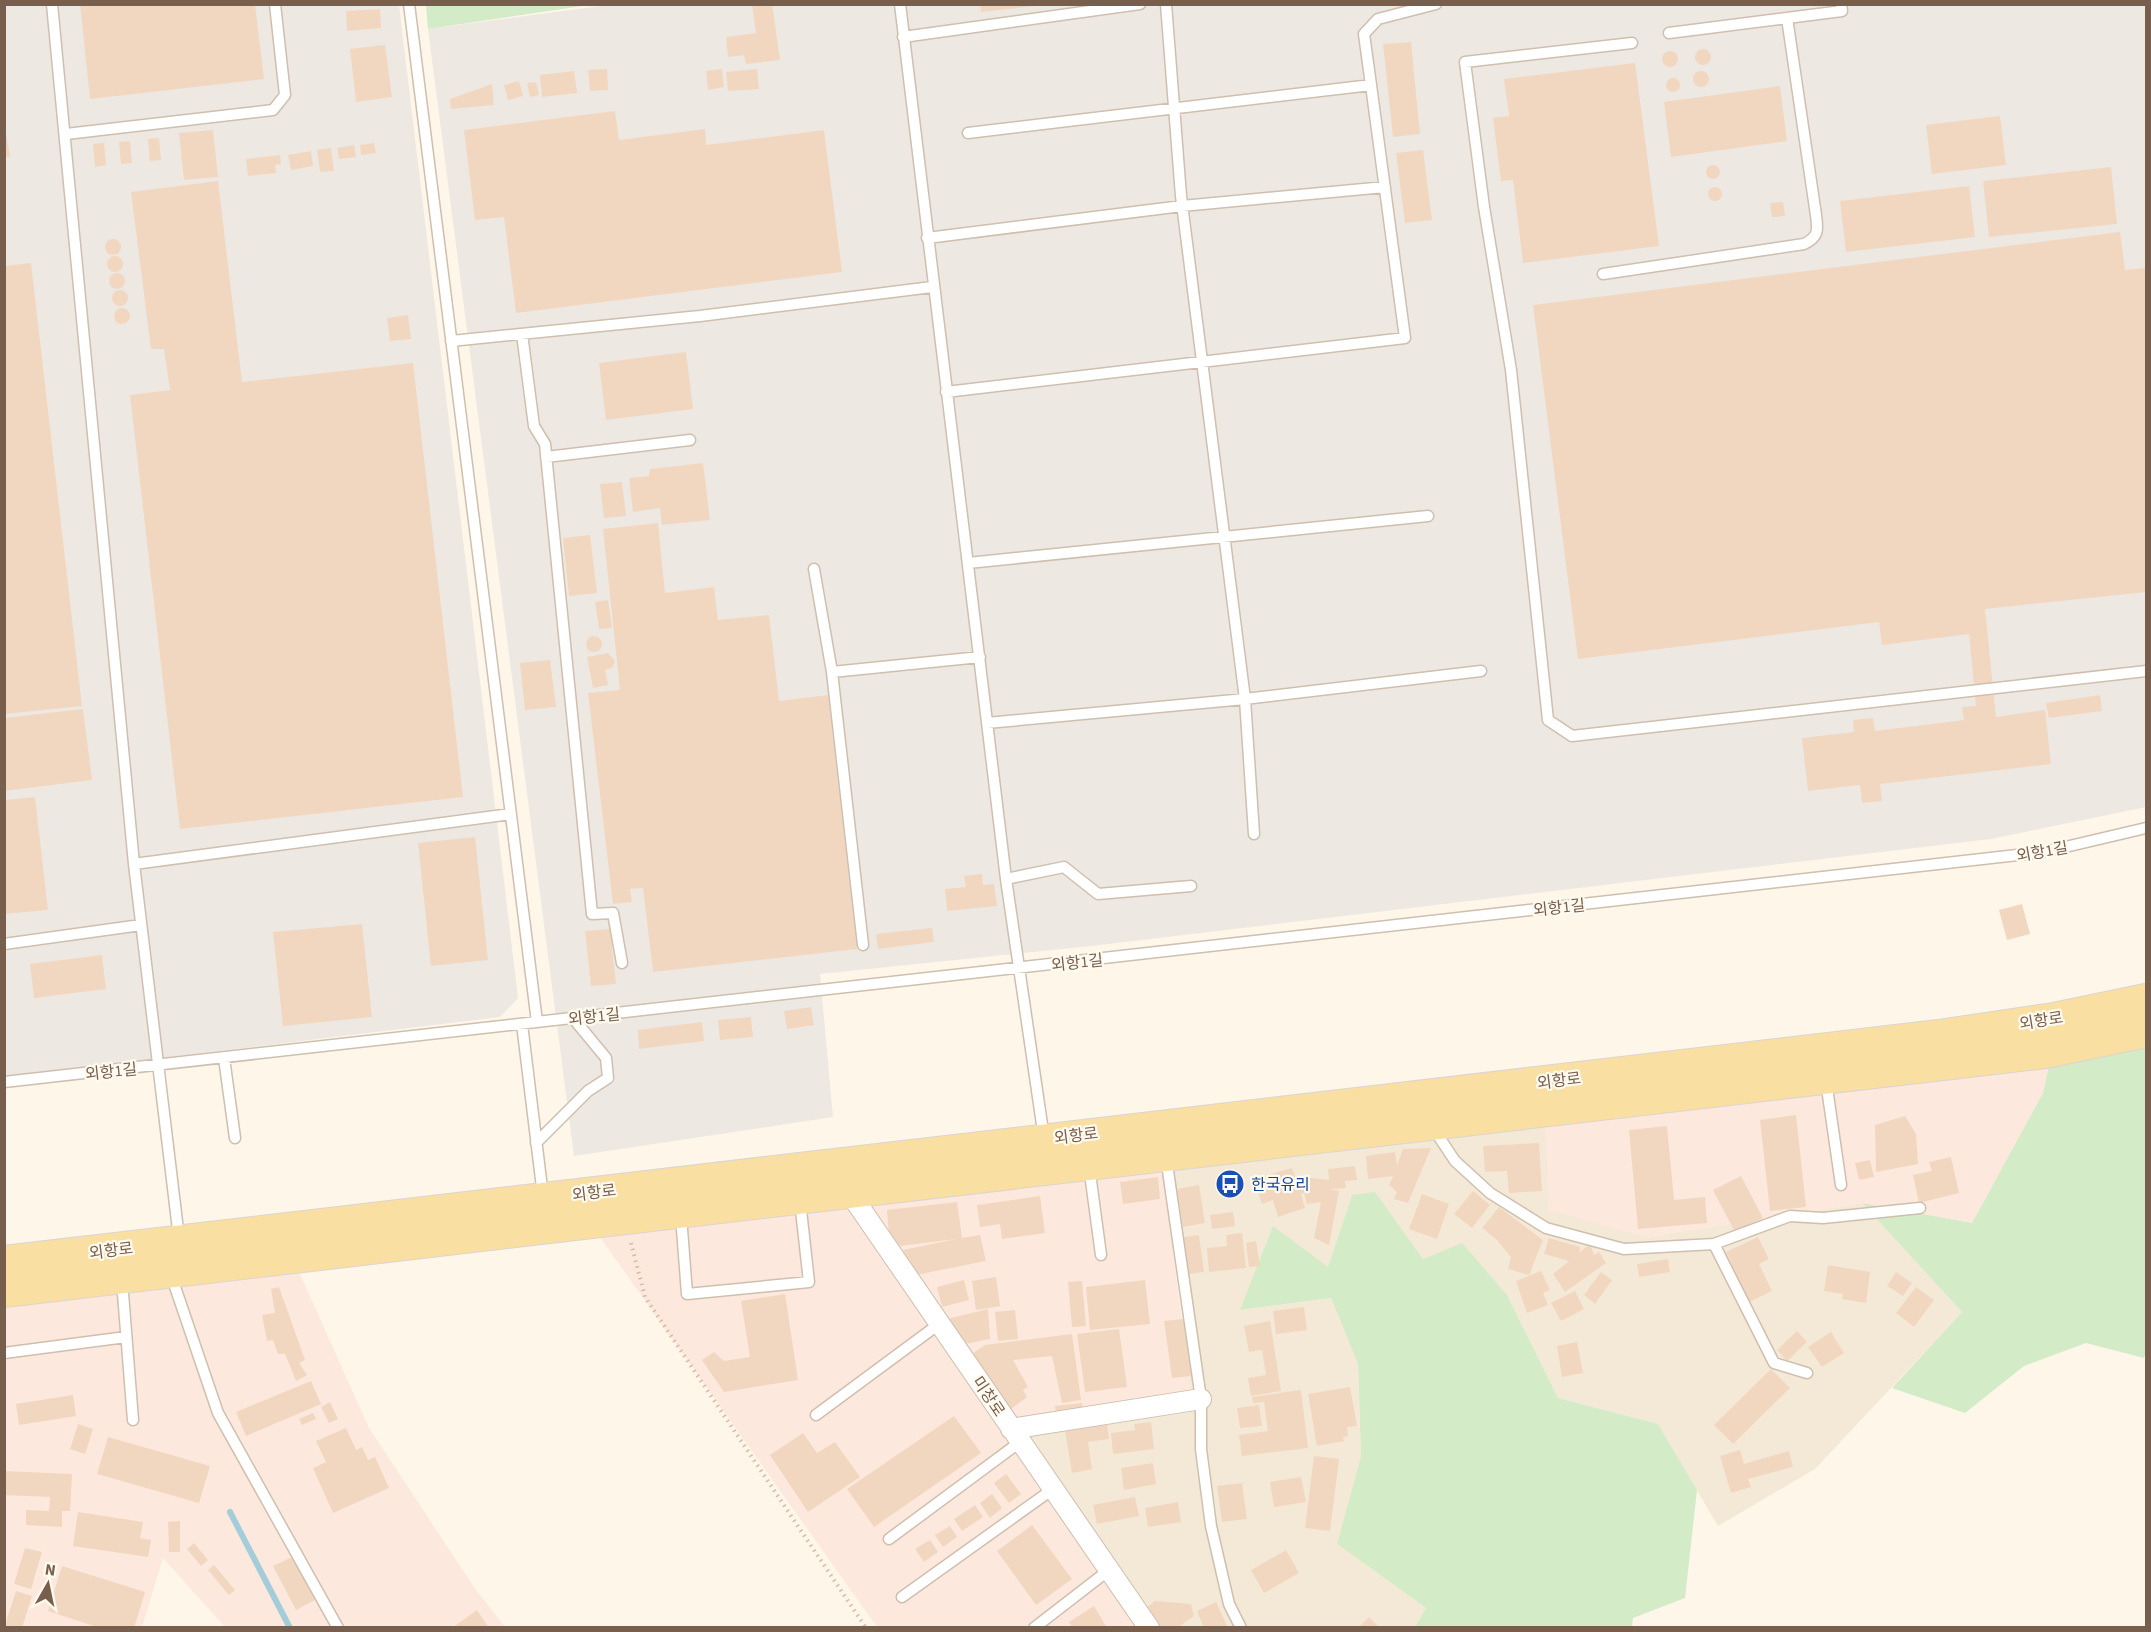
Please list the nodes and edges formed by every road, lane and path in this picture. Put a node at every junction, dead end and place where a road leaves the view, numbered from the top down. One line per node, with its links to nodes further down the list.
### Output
1 (52, 4): 16 (lane)
2 (275, 4): 16 (lane)
3 (409, 4): 23 (lane)
4 (900, 4): 11 (lane)
5 (1140, 4): 11 (lane)
6 (1166, 4): 14 (lane)
7 (1436, 4): 13 (lane)
8 (1841, 4): 9 (lane)
9 (1787, 18): 10 (lane); 20 (lane)
10 (1670, 33)
11 (903, 37): 19 (lane)
12 (1632, 43): 34 (lane)
13 (1371, 85): 14 (lane); 17 (lane)
14 (1174, 108): 15 (lane); 18 (lane)
15 (968, 133)
16 (66, 134): 41 (lane)
17 (1385, 187): 18 (lane); 24 (lane)
18 (1182, 206): 19 (lane); 24 (lane)
19 (927, 238): 21 (lane)
20 (1603, 274)
21 (932, 287): 22 (lane); 25 (lane)
22 (522, 334): 23 (lane); 27 (lane)
23 (451, 341): 38 (lane)
24 (1203, 361): 25 (lane); 29 (lane)
25 (946, 392): 30 (lane)
26 (690, 440): 27 (lane)
27 (546, 457): 47 (lane)
28 (1428, 516): 29 (lane)
29 (1223, 536): 30 (lane); 36 (lane)
30 (968, 562): 32 (lane)
31 (814, 569): 35 (lane)
32 (980, 657): 35 (lane); 37 (lane)
33 (1481, 671): 36 (lane)
34 (2146, 671)
35 (832, 672): 46 (lane)
36 (1245, 699): 37 (lane); 40 (lane)
37 (987, 723): 42 (lane)
38 (510, 813): 41 (lane); 51 (lane)
39 (2146, 828): 48 (lane, 외항1길)
40 (1254, 834)
41 (134, 864): 44 (lane)
42 (1006, 879): 43 (lane); 48 (lane)
43 (1191, 886)
44 (141, 925): 45 (lane); 55 (lane)
45 (4, 944)
46 (863, 945)
47 (622, 963)
48 (1019, 968): 50 (lane, 외항1길); 60 (lane)
49 (2146, 1000): 60 (main road, 외항로)
50 (573, 1018): 51 (lane, 외항1길); 61 (lane)
51 (537, 1022): 52 (lane, 외항1길)
52 (522, 1024): 54 (lane, 외항1길); 61 (lane)
53 (2146, 1031): 56 (main road, 외항로)
54 (224, 1058): 55 (lane, 외항1길); 59 (lane)
55 (156, 1065): 57 (lane, 외항1길); 72 (lane)
56 (1825, 1077): 58 (main road, 외항로); 65 (lane)
57 (4, 1082)
58 (1429, 1123): 62 (main road, 외항로); 73 (lane)
59 (235, 1138)
60 (1045, 1139): 64 (main road, 외항로)
61 (536, 1143): 67 (lane)
62 (1166, 1154): 63 (main road, 외항로); 83 (lane)
63 (1088, 1163): 66 (main road, 외항로); 74 (lane)
64 (831, 1164): 66 (street, 미창로); 67 (main road, 외항로)
65 (1841, 1185)
66 (849, 1192): 68 (main road, 외항로); 79 (street, 미창로)
67 (543, 1198): 72 (main road, 외항로)
68 (800, 1198): 70 (main road, 외항로); 70 (lane)
69 (1920, 1208): 73 (lane)
70 (680, 1212): 71 (main road, 외항로)
71 (624, 1219): 76 (main road, 외항로); 92 (path)
72 (179, 1242): 75 (main road, 외항로)
73 (1714, 1244): 82 (lane)
74 (1101, 1255)
75 (4, 1263)
76 (170, 1271): 77 (main road, 외항로); 91 (lane)
77 (121, 1277): 78 (main road, 외항로); 80 (lane)
78 (4, 1291)
79 (939, 1324): 84 (lane); 86 (street, 미창로)
80 (126, 1337): 81 (lane); 85 (lane)
81 (4, 1353)
82 (1807, 1373)
83 (1201, 1399): 86 (street); 95 (lane)
84 (816, 1414)
85 (133, 1420)
86 (1015, 1436): 87 (street, 미창로); 88 (lane)
87 (1053, 1489): 89 (street, 미창로); 90 (lane)
88 (889, 1539)
89 (1109, 1570): 93 (lane); 94 (street, 미창로)
90 (902, 1597)
91 (338, 1628)
92 (866, 1628)
93 (1034, 1628)
94 (1149, 1628)
95 (1241, 1628)

